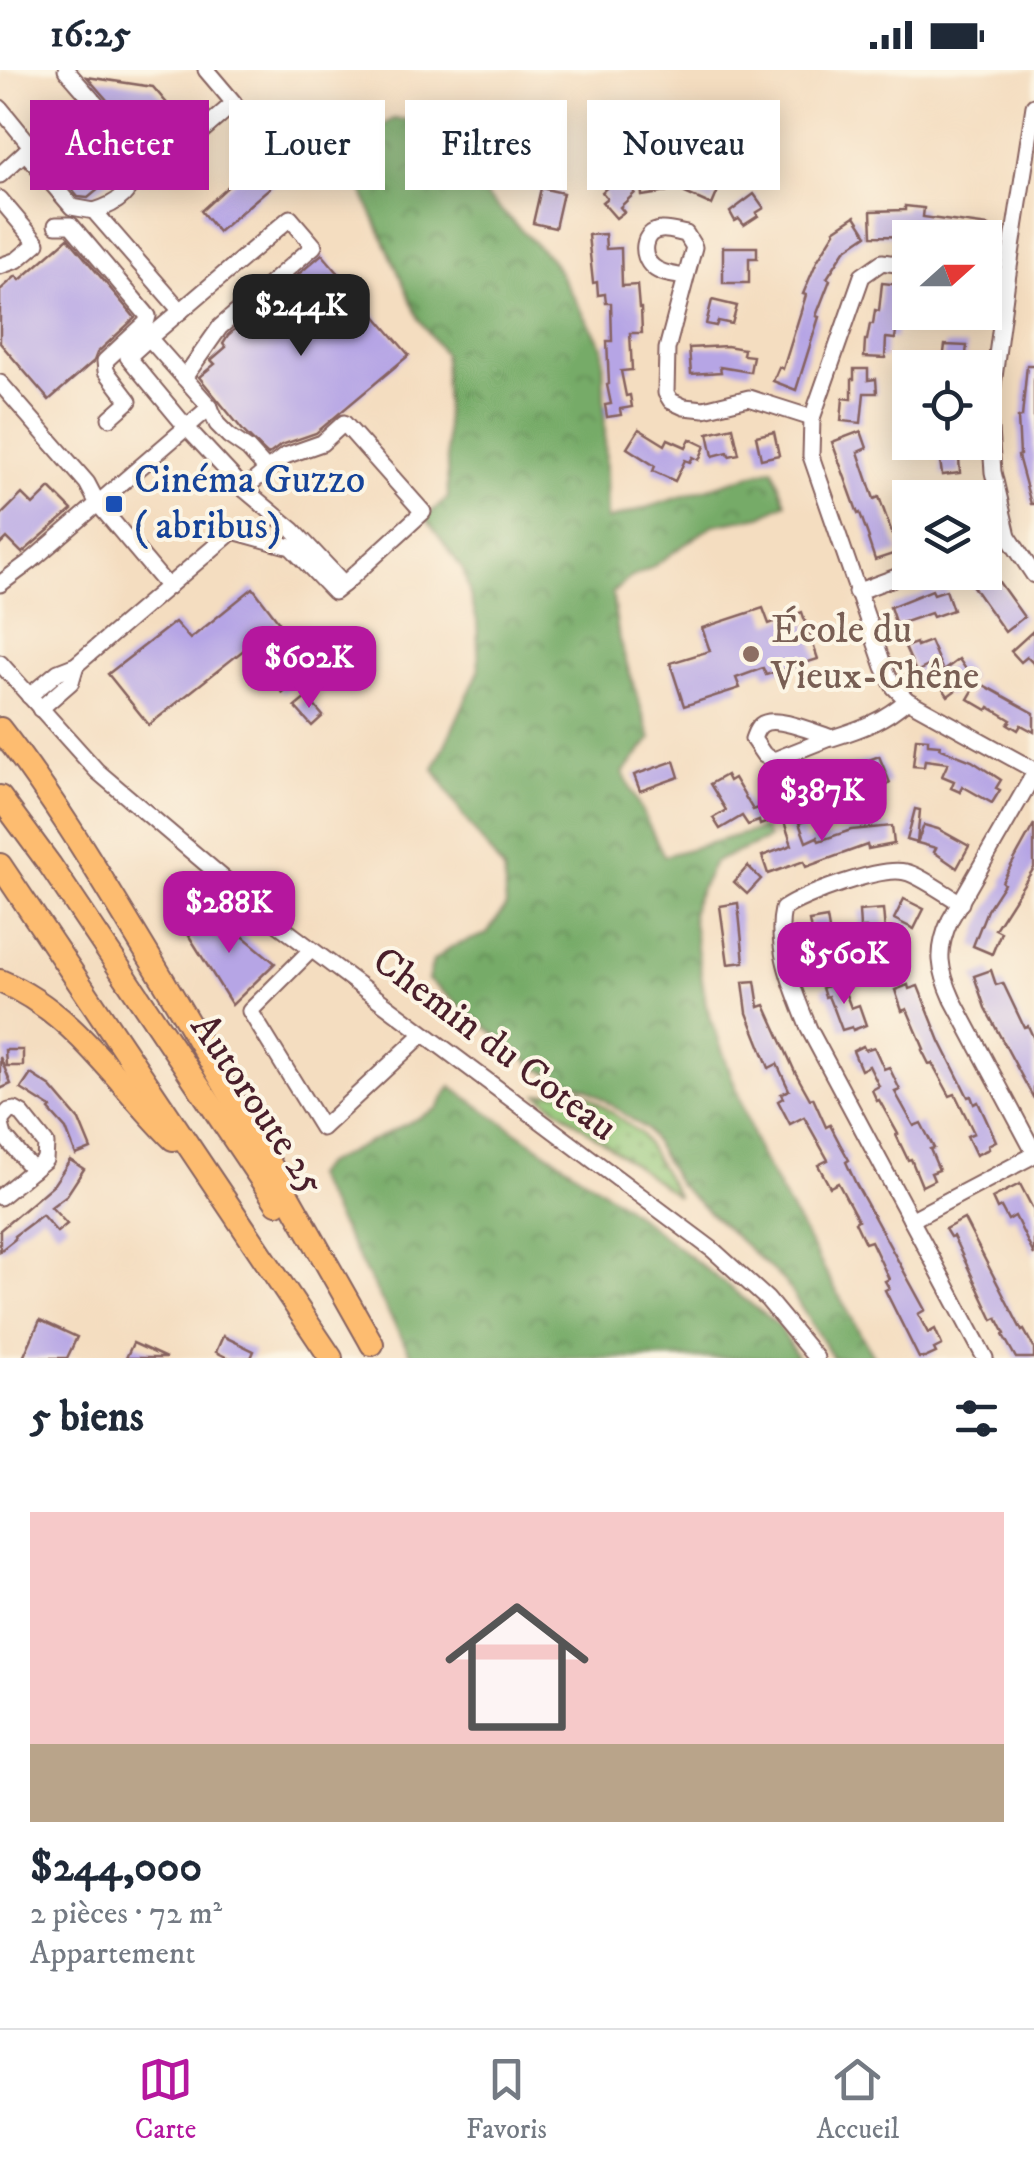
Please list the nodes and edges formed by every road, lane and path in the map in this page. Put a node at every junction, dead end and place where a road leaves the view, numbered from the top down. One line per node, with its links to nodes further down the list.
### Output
1 (66, 70): 2 (street)
2 (206, 70)
3 (1034, 106): 15 (street)
4 (0, 108): 5 (street)
5 (25, 152): 6 (street); 9 (street)
6 (0, 175)
7 (128, 190): 9 (street)
8 (0, 198): 12 (street)
9 (94, 211): 16 (street)
10 (56, 225): 21 (street)
11 (892, 263): 22 (street)
12 (0, 266)
13 (684, 277): 22 (street)
14 (1002, 279): 15 (street)
15 (1006, 280): 27 (street)
16 (181, 310): 17 (street); 18 (street)
17 (149, 338): 18 (street); 23 (street)
18 (184, 378): 20 (street)
19 (0, 383): 26 (street)
20 (210, 407): 23 (street); 24 (street)
21 (110, 418)
22 (812, 418): 34 (street)
23 (187, 428): 25 (street); 26 (street)
24 (267, 470): 25 (street); 32 (street)
25 (244, 489): 32 (street)
26 (98, 504): 31 (street); 33 (street)
27 (1008, 536): 28 (street); 29 (street)
28 (1002, 538)
29 (1034, 575)
30 (892, 579): 34 (street)
31 (0, 584)
32 (344, 584): 33 (street)
33 (168, 586): 37 (street)
34 (856, 592): 36 (street)
35 (0, 663): 37 (street, Chemin du Coteau)
36 (907, 700): 39 (street); 40 (street)
37 (34, 703): 44 (street, Chemin du Coteau)
38 (0, 729): 53 (highway)
39 (832, 738)
40 (1034, 772): 43 (street)
41 (0, 797): 53 (highway, Autoroute 25)
42 (0, 865): 50 (highway, Autoroute 25)
43 (962, 903): 48 (street); 52 (street)
44 (311, 950): 46 (street, Chemin du Coteau); 46 (street)
45 (0, 982): 50 (highway)
46 (423, 1034): 55 (street, Chemin du Coteau)
47 (0, 1121): 49 (street); 49 (street)
48 (1034, 1154): 52 (street)
49 (33, 1170): 51 (street)
50 (208, 1175): 54 (highway, Autoroute 25)
51 (0, 1197)
52 (911, 1220): 56 (street)
53 (377, 1351)
54 (331, 1358)
55 (816, 1358)
56 (986, 1358)

